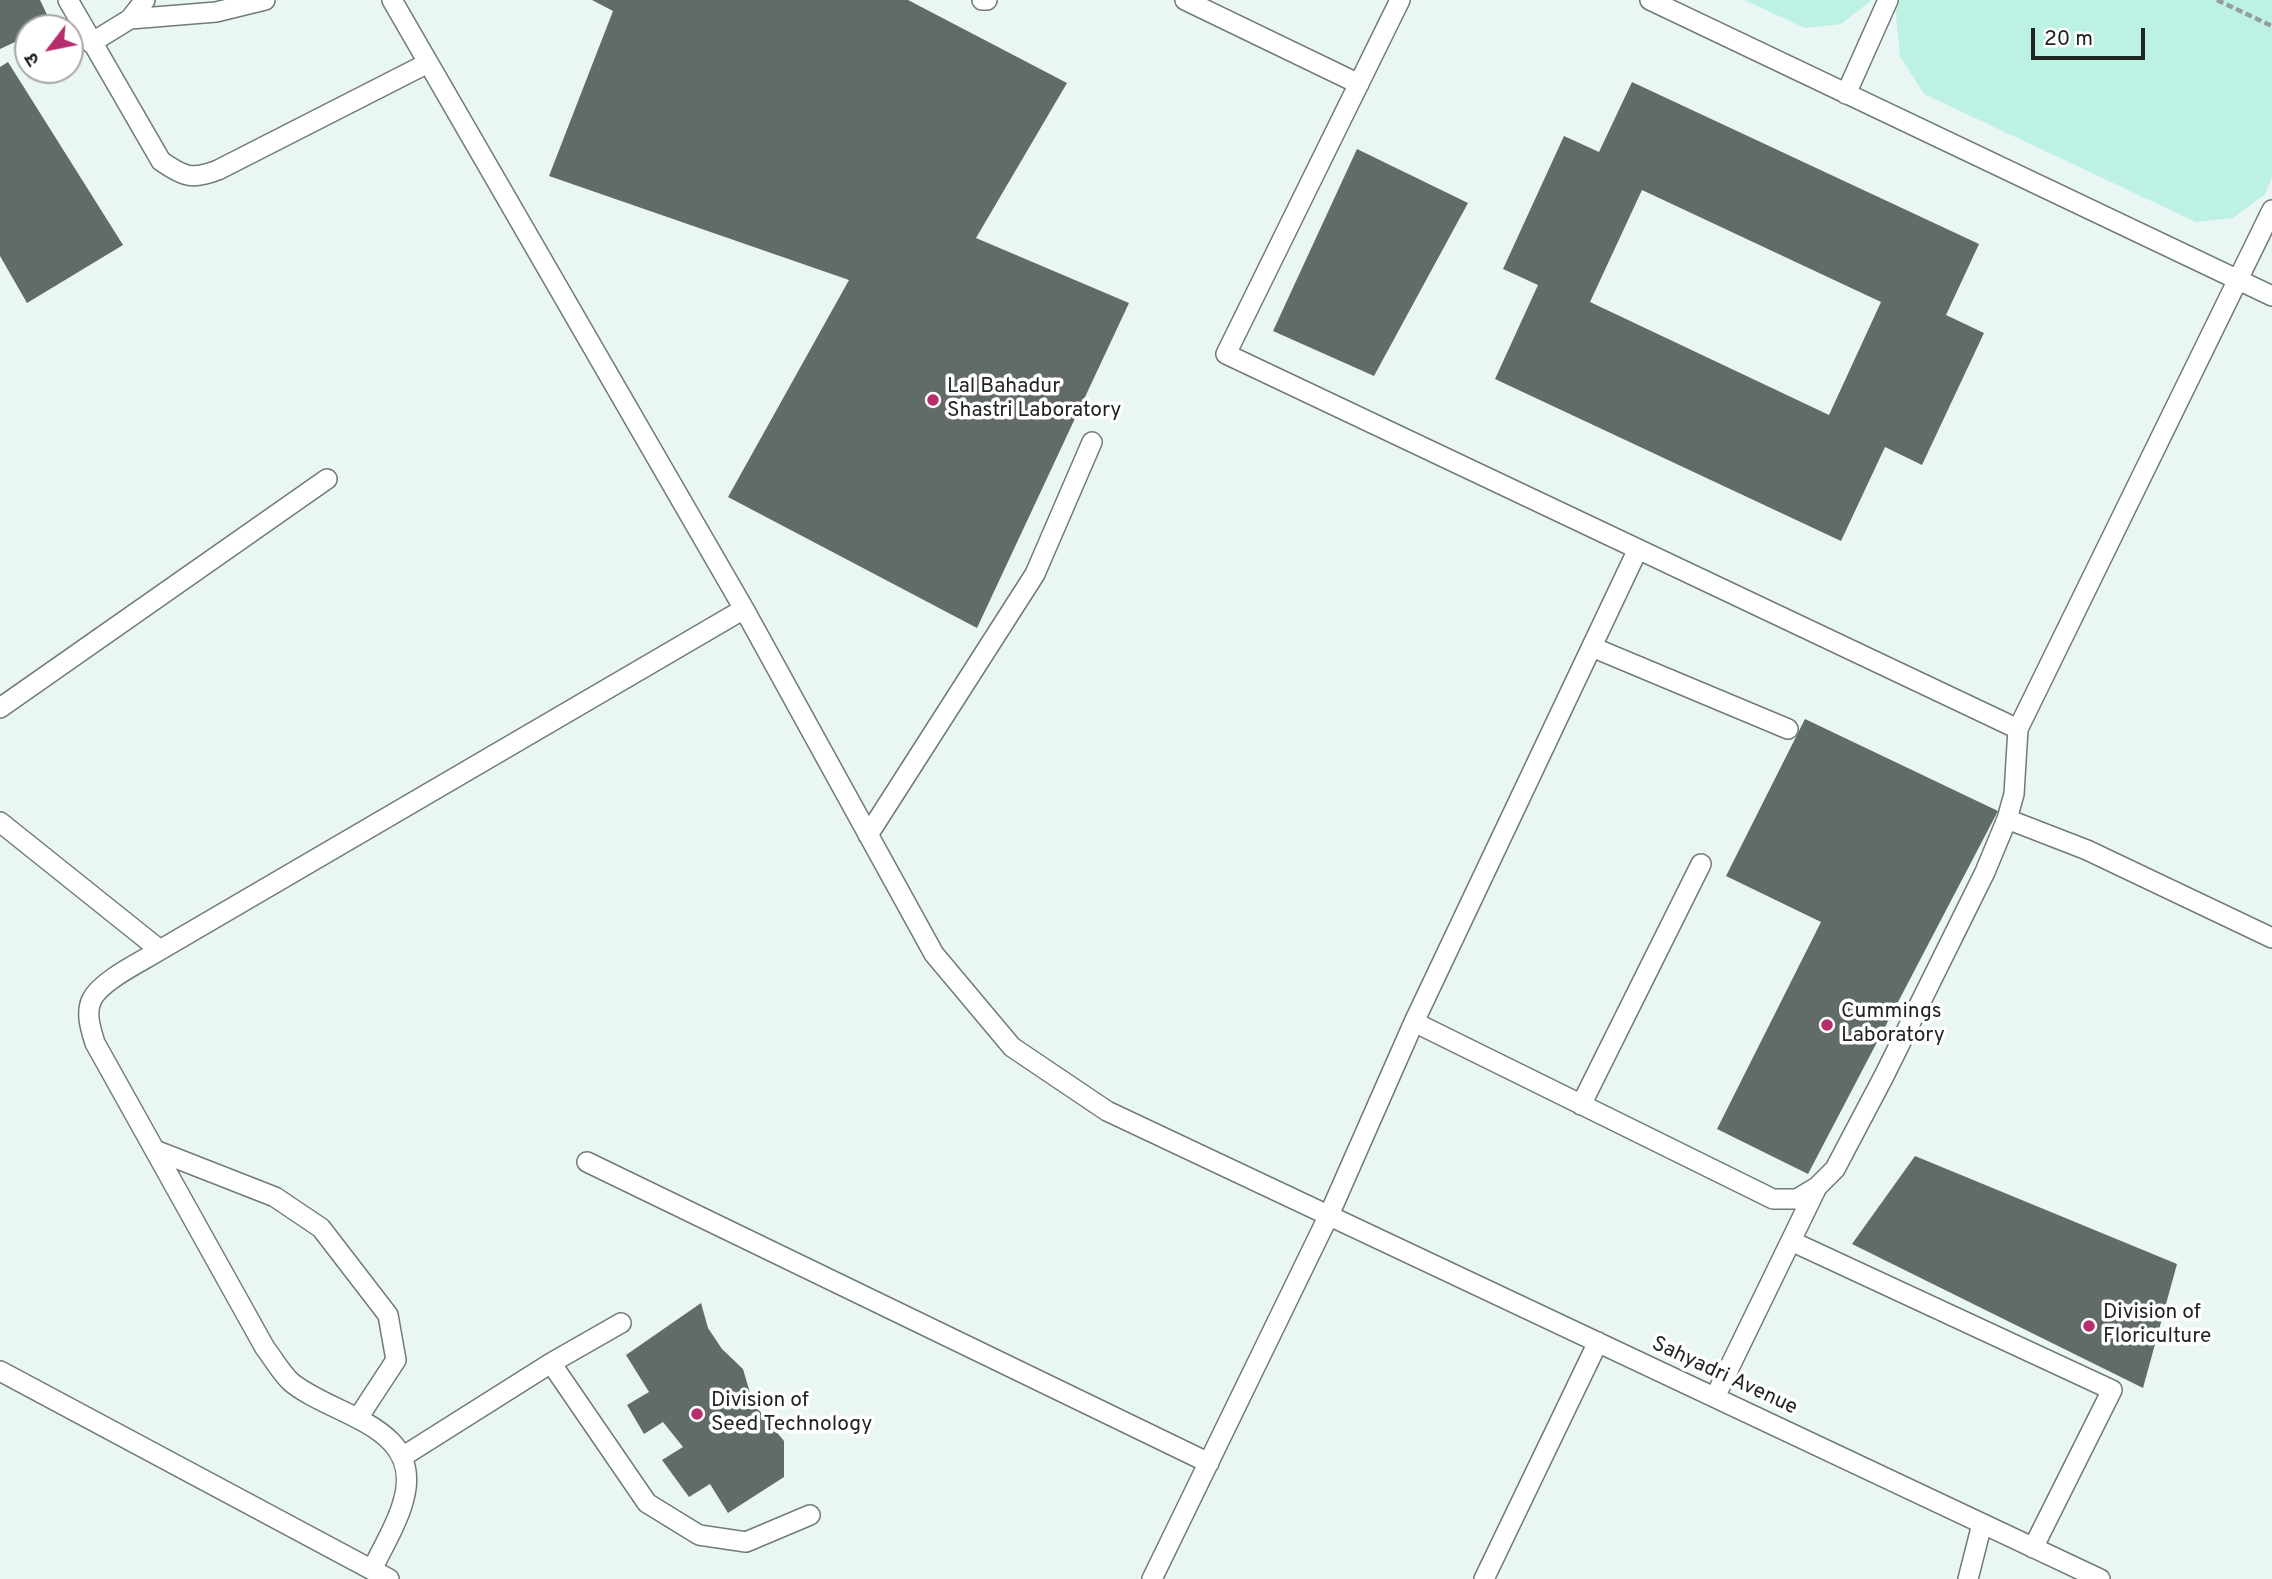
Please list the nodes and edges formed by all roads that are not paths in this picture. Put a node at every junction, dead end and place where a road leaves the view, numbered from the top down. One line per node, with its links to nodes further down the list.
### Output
1 (68, 0): 12 (lane)
2 (145, 0): 11 (lane)
3 (265, 0): 11 (lane)
4 (392, 0): 13 (lane, Sahyadri Avenue)
5 (982, 0): 6 (lane)
6 (987, 0)
7 (1185, 0): 14 (lane)
8 (1400, 0): 14 (lane)
9 (1650, 0): 15 (lane)
10 (1888, 0): 15 (lane)
11 (130, 19): 12 (lane)
12 (92, 43): 13 (lane)
13 (428, 63): 22 (lane, Sahyadri Avenue)
14 (1359, 84): 21 (lane)
15 (1846, 94): 17 (lane)
16 (2272, 210): 17 (lane)
17 (2239, 280): 18 (lane); 26 (lane)
18 (2272, 296)
19 (1092, 442): 29 (lane)
20 (327, 479): 24 (lane)
21 (1638, 549): 23 (lane); 26 (lane)
22 (744, 610): 29 (lane, Sahyadri Avenue); 32 (lane)
23 (1592, 647): 25 (lane); 33 (lane)
24 (0, 708)
25 (1788, 729)
26 (2018, 729): 27 (lane)
27 (2007, 819): 31 (lane); 37 (lane)
28 (0, 822): 32 (lane)
29 (868, 835): 38 (lane, Sahyadri Avenue)
30 (1701, 863): 34 (lane)
31 (2272, 938)
32 (160, 950): 35 (lane)
33 (1414, 1023): 34 (lane); 38 (lane)
34 (1581, 1105): 37 (lane)
35 (155, 1150): 45 (lane); 45 (lane)
36 (587, 1162): 47 (lane)
37 (1817, 1187): 39 (lane)
38 (1329, 1215): 41 (lane, Sahyadri Avenue); 47 (lane)
39 (1791, 1241): 44 (lane); 50 (lane)
40 (621, 1323): 42 (lane)
41 (1598, 1342): 44 (lane, Sahyadri Avenue); 53 (lane)
42 (551, 1363): 46 (lane); 48 (lane)
43 (0, 1371): 51 (lane)
44 (1715, 1397): 49 (lane, Sahyadri Avenue)
45 (358, 1418): 46 (lane)
46 (401, 1457): 51 (lane)
47 (1209, 1463): 52 (lane)
48 (810, 1515)
49 (1982, 1524): 50 (lane, Sahyadri Avenue); 54 (lane)
50 (2033, 1548): 55 (lane, Sahyadri Avenue)
51 (381, 1575)
52 (1152, 1579)
53 (1483, 1579)
54 (1968, 1579)
55 (2100, 1579)

